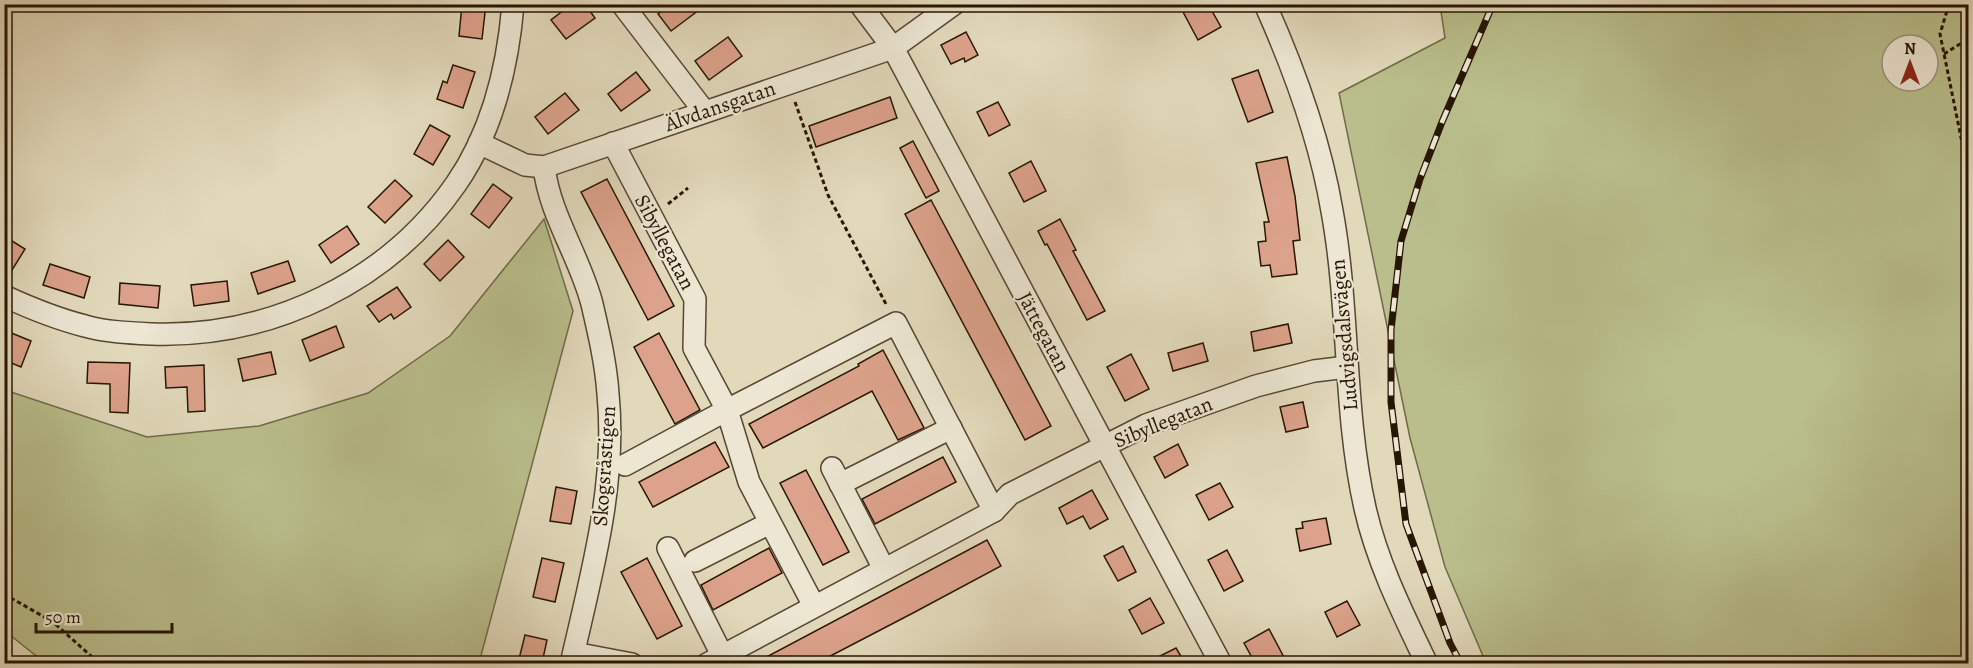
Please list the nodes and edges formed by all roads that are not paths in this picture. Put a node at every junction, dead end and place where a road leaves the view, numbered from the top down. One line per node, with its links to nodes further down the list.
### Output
1 (513, 4): 8 (street)
2 (622, 4): 7 (street)
3 (860, 4): 6 (street, Jättegatan)
4 (954, 4): 6 (street, Älvdansgatan)
5 (1265, 4): 12 (street, Ludvigsdalsvägen)
6 (892, 48): 7 (street, Älvdansgatan); 15 (street, Jättegatan)
7 (704, 111): 9 (street, Älvdansgatan)
8 (479, 143): 10 (street); 11 (street)
9 (614, 143): 10 (street, Älvdansgatan); 13 (street, Sibyllegatan)
10 (544, 167): 23 (street, Skogsråstigen)
11 (4, 296)
12 (1347, 367): 15 (street, Sibyllegatan); 27 (street, Ludvigsdalsvägen)
13 (727, 410): 14 (street); 16 (street); 18 (street, Sibyllegatan)
14 (951, 428): 17 (street); 21 (street)
15 (1105, 446): 17 (street, Sibyllegatan); 26 (street, Jättegatan)
16 (626, 465)
17 (994, 511): 21 (street, Sibyllegatan)
18 (770, 523): 20 (street); 22 (street, Sibyllegatan)
19 (668, 548): 24 (street, Sibyllegatan)
20 (695, 561)
21 (884, 569): 22 (street, Sibyllegatan)
22 (814, 606): 24 (street, Sibyllegatan)
23 (572, 658): 25 (street)
24 (714, 659)
25 (632, 663)
26 (1221, 663)
27 (1427, 663)

